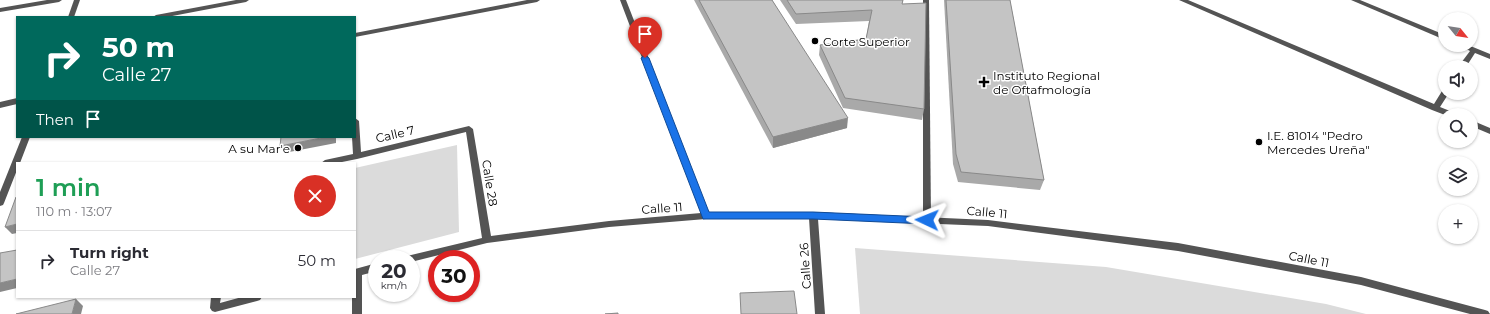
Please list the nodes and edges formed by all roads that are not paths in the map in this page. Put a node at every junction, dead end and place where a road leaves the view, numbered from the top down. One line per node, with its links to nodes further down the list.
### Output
1 (59, 0): 9 (street)
2 (77, 0): 10 (street)
3 (246, 0): 11 (street)
4 (537, 0): 13 (street)
5 (623, 0): 31 (street)
6 (926, 0): 32 (street)
7 (1182, 0): 19 (street)
8 (1354, 0): 12 (street)
9 (0, 10)
10 (72, 16)
11 (161, 16)
12 (1438, 35)
13 (356, 36)
14 (1478, 52): 15 (street)
15 (1490, 57)
16 (1441, 100): 19 (street)
17 (16, 101): 18 (street)
18 (0, 105)
19 (1436, 108)
20 (1478, 126): 22 (street)
21 (470, 128): 25 (street, Calle 7); 33 (street, Calle 28)
22 (1490, 131)
23 (26, 138): 27 (street)
24 (356, 138): 25 (street)
25 (357, 156): 28 (street, Calle 7)
26 (16, 162): 29 (street)
27 (16, 162)
28 (330, 162)
29 (0, 203)
30 (813, 215): 31 (street, Calle 11); 32 (street, Calle 11); 40 (street, Calle 26)
31 (706, 216): 33 (street, Calle 11)
32 (927, 220): 41 (street, Calle 11)
33 (487, 240): 34 (street, Calle 11)
34 (420, 257)
35 (368, 269): 36 (street)
36 (356, 272): 39 (street)
37 (216, 298): 38 (street)
38 (253, 298)
39 (357, 314)
40 (820, 314)
41 (1485, 314)

